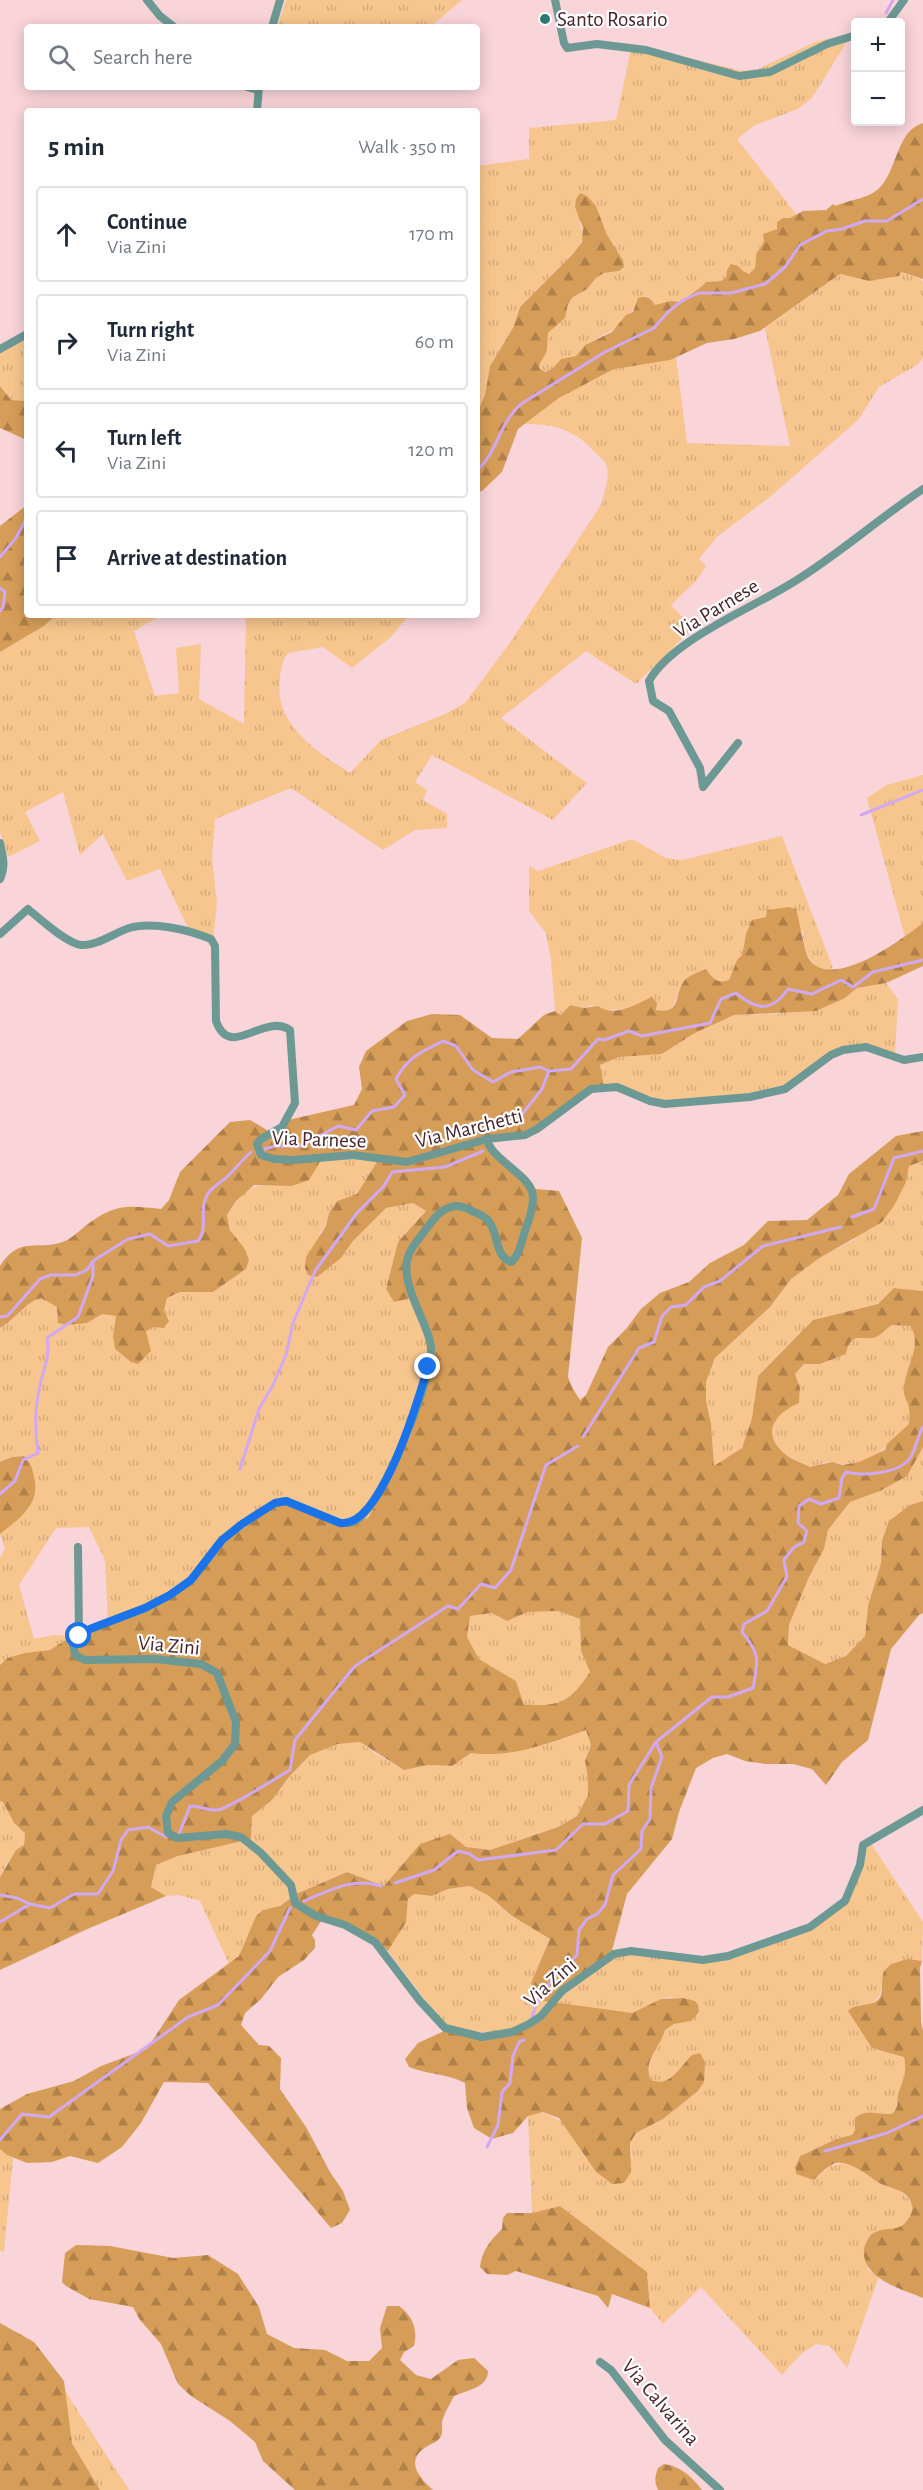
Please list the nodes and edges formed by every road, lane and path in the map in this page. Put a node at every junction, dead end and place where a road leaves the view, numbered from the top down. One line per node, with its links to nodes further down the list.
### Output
1 (147, 0): 6 (street)
2 (280, 0): 7 (street)
3 (555, 0): 8 (street)
4 (904, 0): 5 (street)
5 (891, 18)
6 (170, 24)
7 (273, 24)
8 (851, 36)
9 (258, 90): 10 (street)
10 (257, 108)
11 (24, 336): 12 (street)
12 (0, 350)
13 (923, 489): 14 (street, Via Parnese)
14 (738, 743)
15 (0, 843): 16 (street)
16 (0, 879)
17 (0, 934): 20 (street, Via Parnese)
18 (923, 1058): 19 (street, Via Marchetti)
19 (487, 1139): 20 (street, Via Marchetti); 22 (street, Via Zini)
20 (387, 1160)
21 (78, 1547): 22 (street)
22 (79, 1636): 23 (street, Via Zini)
23 (923, 1810)
24 (600, 2362): 25 (street, Via Calvarina)
25 (720, 2490)

